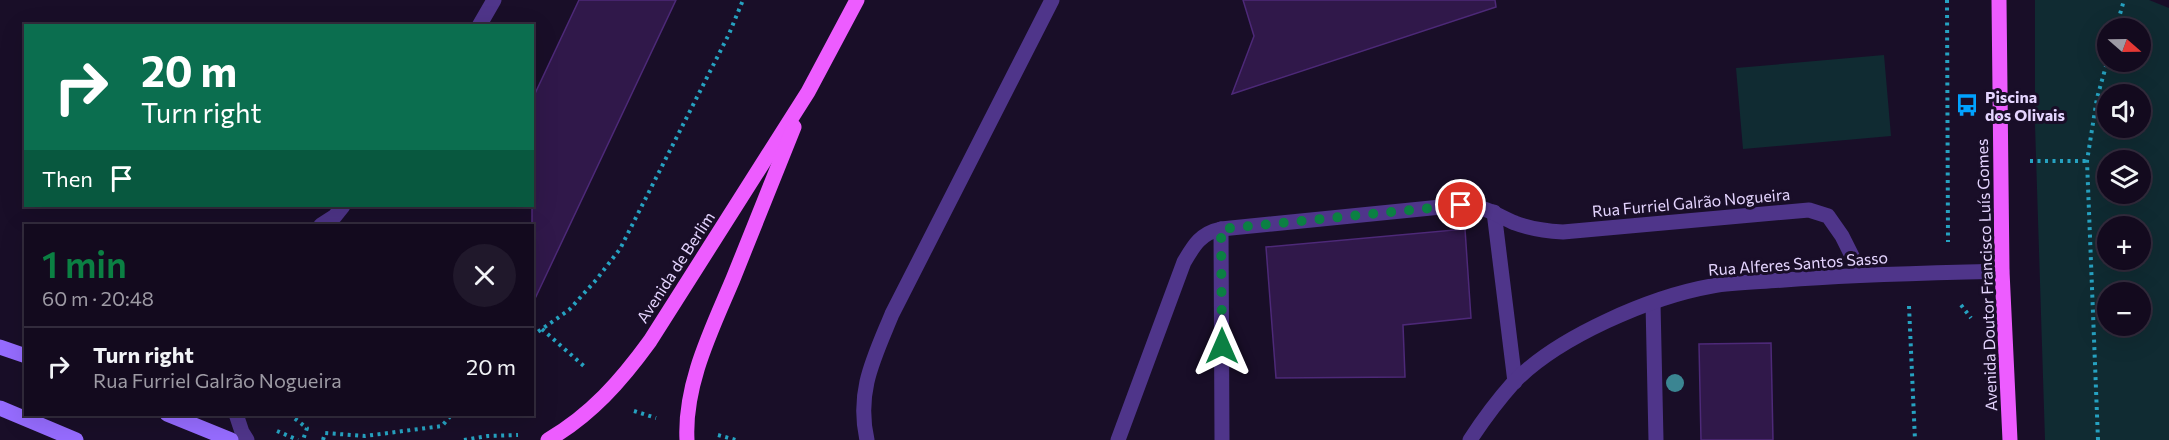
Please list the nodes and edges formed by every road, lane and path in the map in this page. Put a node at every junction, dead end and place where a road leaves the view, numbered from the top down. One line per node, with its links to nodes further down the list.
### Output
1 (494, 0): 9 (street)
2 (743, 0): 23 (path)
3 (857, 0): 11 (main road, Avenida de Berlim)
4 (1052, 0): 40 (street)
5 (1947, 0): 18 (path)
6 (1999, 0): 13 (main road, Avenida Doutor Francisco Luís Gomes)
7 (2124, 0): 8 (path)
8 (2119, 18)
9 (480, 24)
10 (2104, 72): 12 (path)
11 (808, 92): 38 (main road, Avenida de Berlim); 39 (main road, Avenida de Berlim)
12 (2087, 160): 13 (path); 32 (path)
13 (2000, 162): 19 (main road, Avenida Doutor Francisco Luís Gomes)
14 (1494, 212): 17 (street, Rua Furriel Galrão Nogueira); 20 (street, Rua Furriel Galrão Nogueira); 26 (street)
15 (337, 215): 16 (street)
16 (323, 224)
17 (1221, 229): 41 (street, Rua Furriel Galrão Nogueira); 42 (street)
18 (1948, 253)
19 (2002, 271): 20 (street, Rua Alferes Santos Sasso); 46 (main road, Avenida Doutor Francisco Luís Gomes)
20 (1861, 274): 22 (street, Rua Alferes Santos Sasso)
21 (1916, 302): 45 (path)
22 (1653, 303): 26 (street, Rua Alferes Santos Sasso); 44 (street)
23 (534, 335)
24 (0, 347): 25 (main road)
25 (24, 355)
26 (1515, 382): 43 (street, Rua Alferes Santos Sasso)
27 (0, 408): 33 (main road)
28 (172, 416): 34 (main road)
29 (237, 416): 35 (street)
30 (292, 416): 36 (path)
31 (450, 416): 37 (path)
32 (2098, 431): 47 (path); 48 (path)
33 (76, 440)
34 (231, 440)
35 (247, 440)
36 (303, 440)
37 (323, 440)
38 (548, 440)
39 (687, 440)
40 (867, 440)
41 (1118, 440)
42 (1222, 440)
43 (1470, 440)
44 (1656, 440)
45 (1915, 440)
46 (2010, 440)
47 (2098, 440)
48 (2103, 440)

